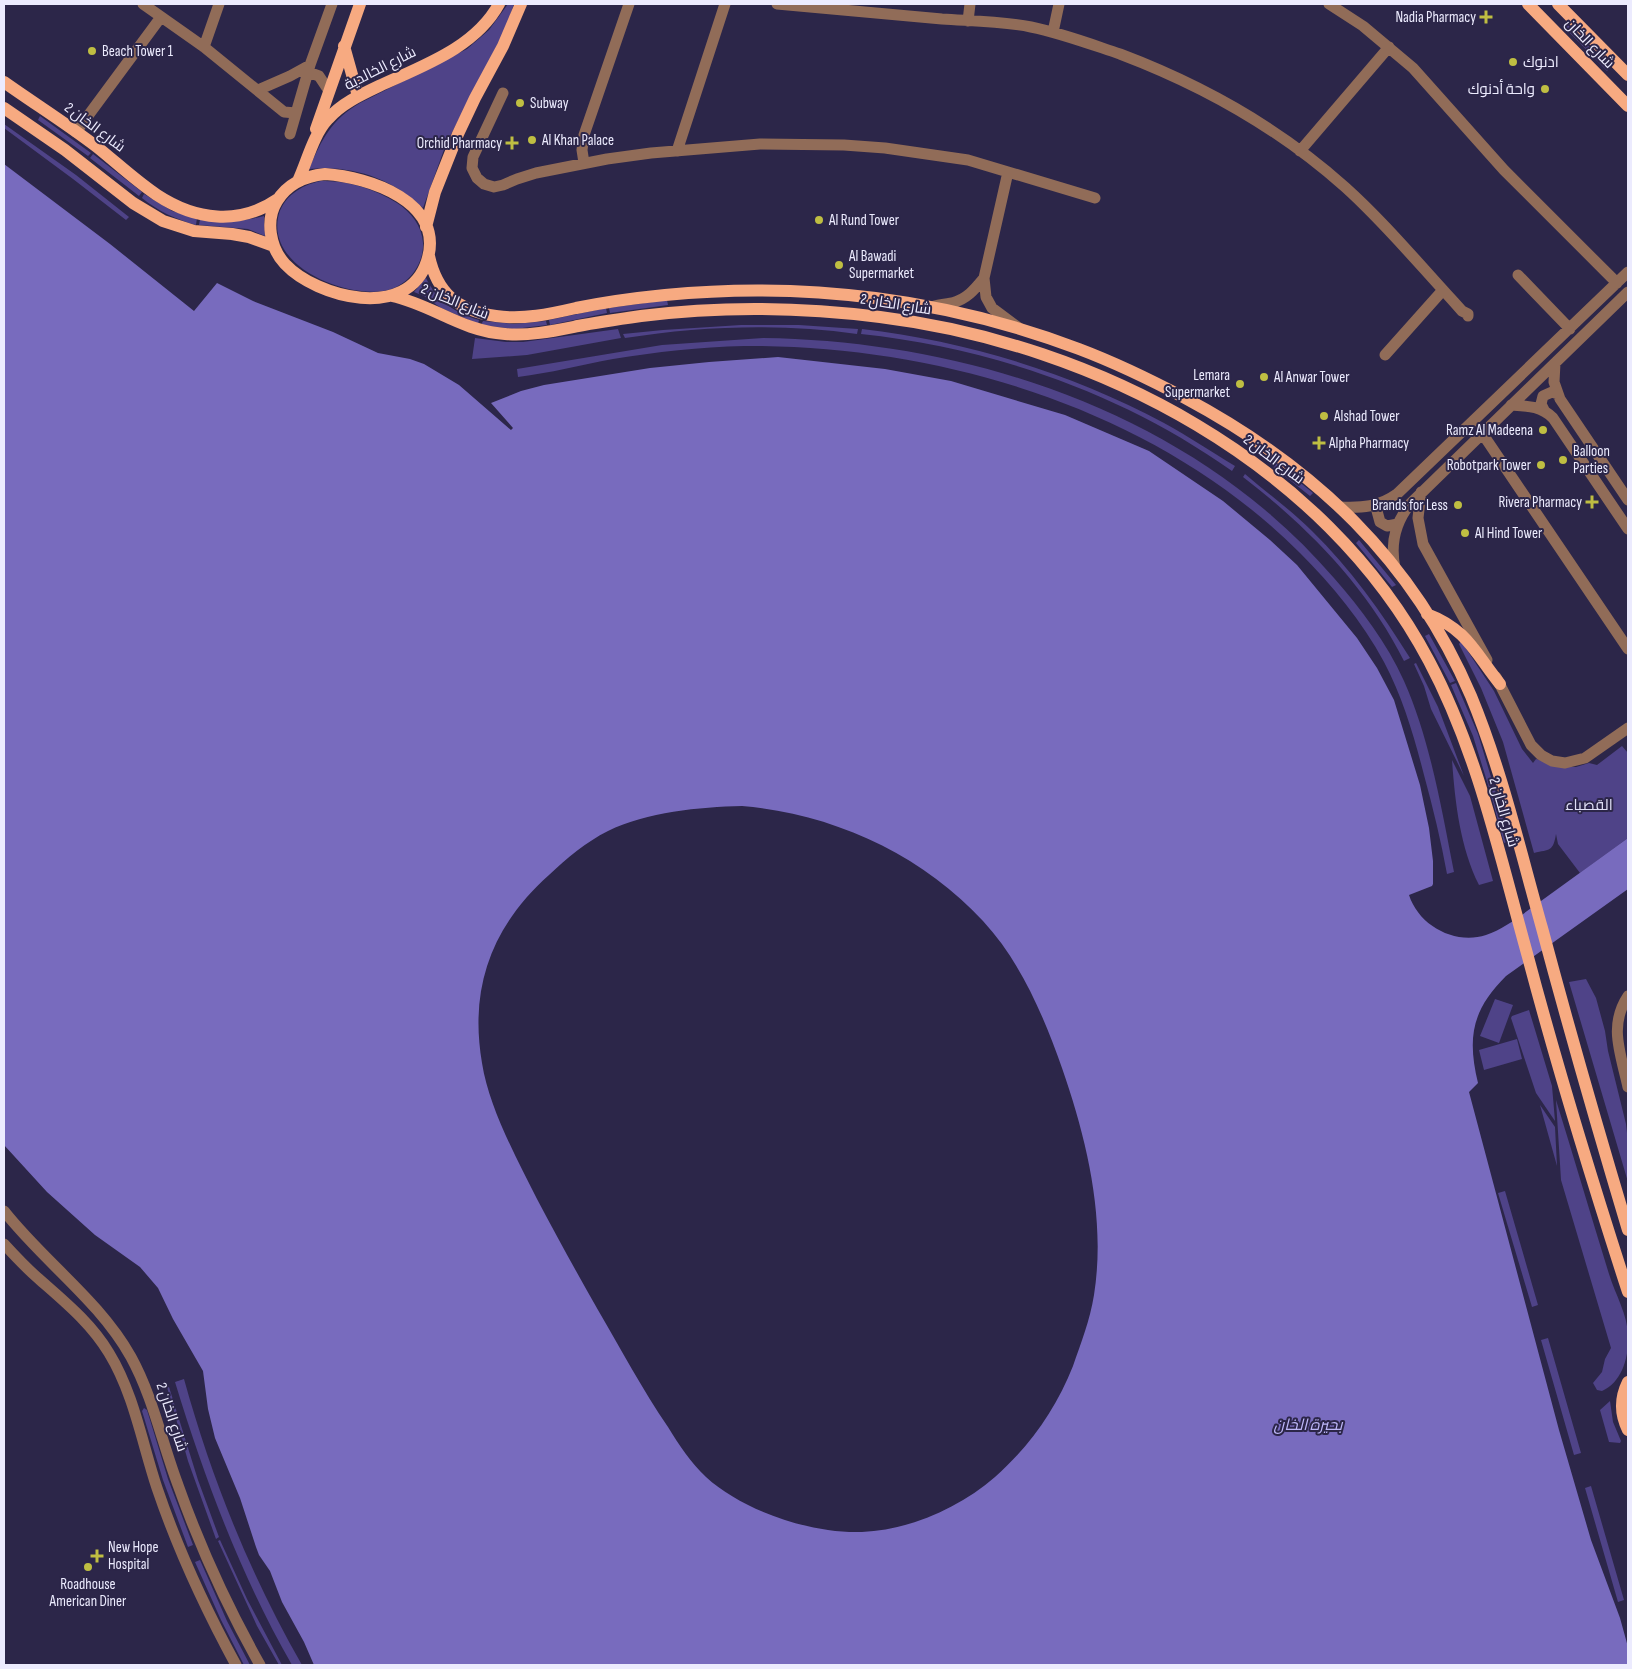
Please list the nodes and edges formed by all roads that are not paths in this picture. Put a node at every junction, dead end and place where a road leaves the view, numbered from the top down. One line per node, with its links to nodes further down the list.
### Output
1 (144, 4): 15 (street)
2 (219, 4): 20 (street)
3 (332, 4): 21 (street)
4 (360, 4): 18 (main road)
5 (499, 4): 28 (main road, شارع الخالدية)
6 (521, 4): 42 (main road)
7 (629, 4): 37 (street)
8 (725, 4): 35 (street)
9 (777, 4): 16 (street)
10 (970, 4): 16 (street)
11 (1059, 4): 17 (street)
12 (1329, 4): 19 (street)
13 (1528, 4): 29 (main road, شارع الخان)
14 (1558, 4): 23 (main road, شارع الخان)
15 (162, 17): 20 (street); 32 (street)
16 (968, 21): 17 (street)
17 (1053, 32): 36 (street)
18 (344, 45): 22 (main road); 28 (main road)
19 (1389, 47): 36 (street); 48 (street)
20 (204, 48): 25 (street)
21 (312, 71): 22 (street); 25 (street); 26 (street); 31 (street)
22 (336, 71): 26 (main road)
23 (1628, 75)
24 (4, 82): 32 (main road, شارع الخان 2)
25 (258, 90): 31 (street)
26 (329, 91): 34 (main road)
27 (503, 92): 37 (street)
28 (358, 96): 34 (main road, شارع الخالدية)
29 (1628, 106)
30 (4, 108): 43 (main road)
31 (296, 113): 33 (street)
32 (76, 132): 41 (main road, شارع الخان 2)
33 (290, 134)
34 (313, 146): 39 (main road, شارع الخالدية)
35 (677, 151): 37 (street); 38 (street)
36 (1300, 151): 49 (street)
37 (584, 163)
38 (1008, 172): 40 (street); 47 (street)
39 (298, 181): 41 (main road); 42 (main road)
40 (1095, 198)
41 (278, 199): 43 (main road)
42 (426, 227): 44 (main road)
43 (274, 246): 51 (main road)
44 (429, 256): 51 (main road); 52 (main road, شارع الخان 2)
45 (1628, 272): 48 (street)
46 (1518, 275): 54 (street)
47 (984, 278): 52 (street); 55 (street)
48 (1616, 284): 54 (street)
49 (1443, 290): 53 (street); 56 (street)
50 (1628, 292): 57 (street)
51 (392, 296): 78 (main road, شارع الخان 2)
52 (932, 307): 55 (main road, شارع الخان 2)
53 (1468, 316)
54 (1570, 328): 64 (street)
55 (1020, 329): 65 (main road, شارع الخان 2)
56 (1384, 354)
57 (1555, 363): 58 (street); 59 (street)
58 (1558, 394): 60 (street); 63 (street)
59 (1511, 405): 60 (street); 61 (street)
60 (1544, 410): 67 (street)
61 (1482, 433): 62 (street); 70 (street)
62 (1421, 492): 66 (street); 71 (street)
63 (1628, 500)
64 (1380, 504): 65 (street); 66 (street)
65 (1340, 507): 68 (main road, شارع الخان 2)
66 (1398, 524): 68 (street)
67 (1628, 529)
68 (1395, 568): 69 (main road, شارع الخان 2)
69 (1427, 614): 71 (main road); 76 (main road, شارع الخان 2)
70 (1628, 650)
71 (1500, 684): 72 (street)
72 (1628, 728)
73 (1628, 996): 74 (street)
74 (1628, 1087)
75 (4, 1212): 79 (street, شارع الخان 2)
76 (1628, 1230)
77 (4, 1244): 80 (street)
78 (1628, 1292)
79 (138, 1370): 80 (street); 82 (street, شارع الخان 2)
80 (122, 1378): 83 (street)
81 (1628, 1382): 84 (main road)
82 (150, 1399): 83 (street); 86 (street, شارع الخان 2)
83 (132, 1405): 85 (street)
84 (1628, 1430)
85 (236, 1665)
86 (260, 1665)

